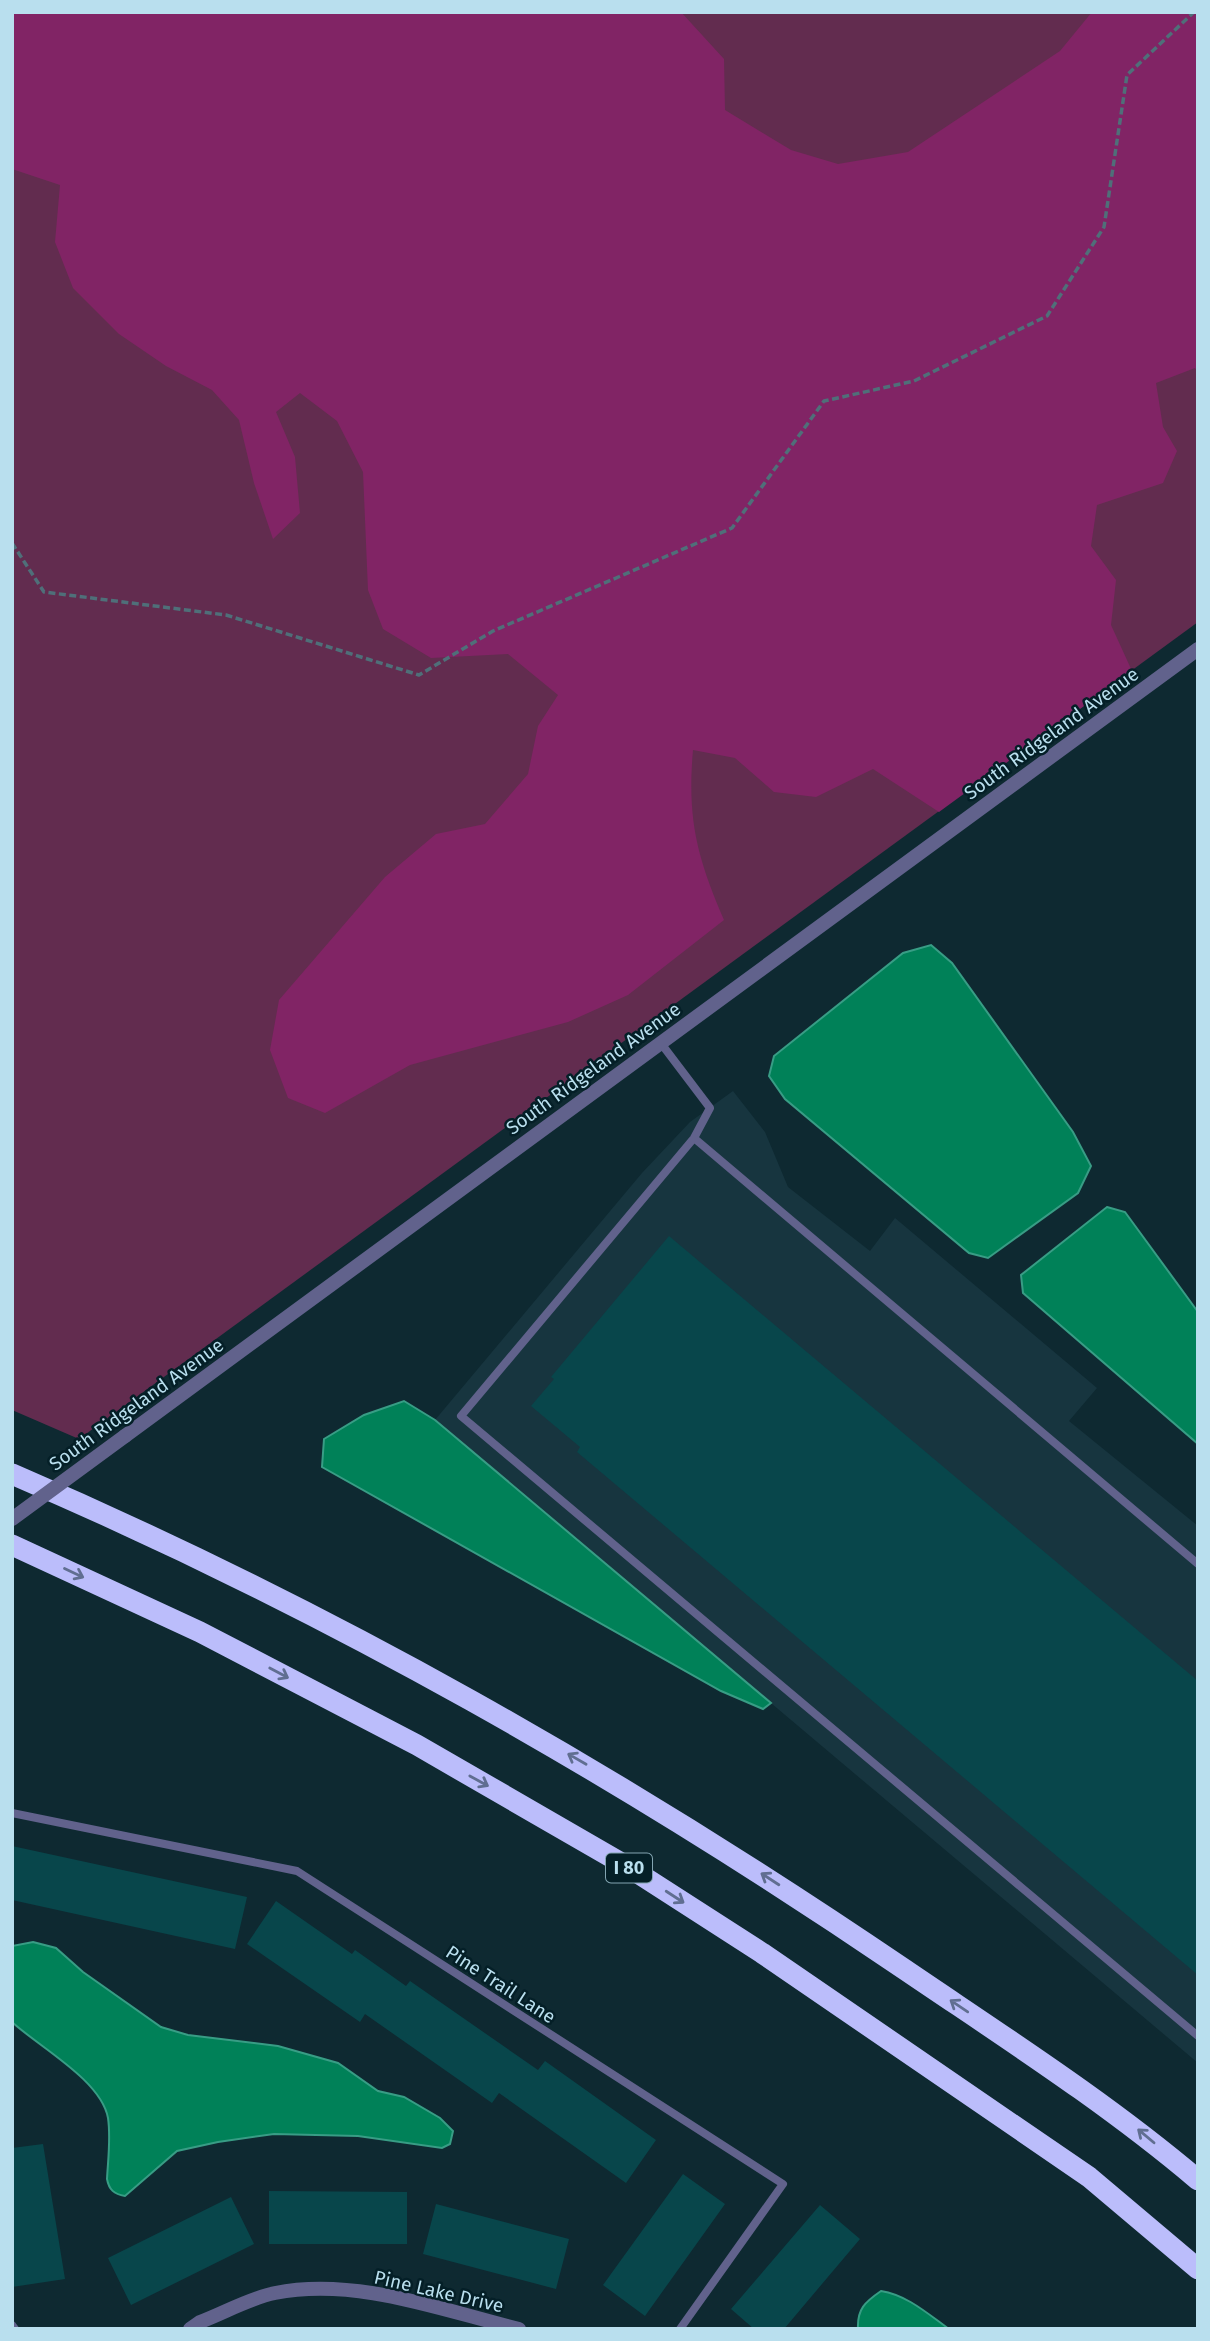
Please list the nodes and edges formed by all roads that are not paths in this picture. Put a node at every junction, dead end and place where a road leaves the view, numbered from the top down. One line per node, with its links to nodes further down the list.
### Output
1 (1198, 649): 2 (street, South Ridgeland Avenue)
2 (660, 1042): 3 (lane); 5 (street, South Ridgeland Avenue, bridge)
3 (694, 1138): 7 (lane); 9 (lane)
4 (12, 1474): 10 (highway, one-way to 4)
5 (12, 1519)
6 (12, 1545): 11 (highway, I 80, one-way to 11)
7 (1198, 1564)
8 (12, 1813): 14 (lane, Pine Trail Lane)
9 (1198, 2036)
10 (1198, 2180)
11 (1198, 2269)
12 (513, 2328): 13 (street, Pine Lake Drive)
13 (190, 2329)
14 (680, 2329)

